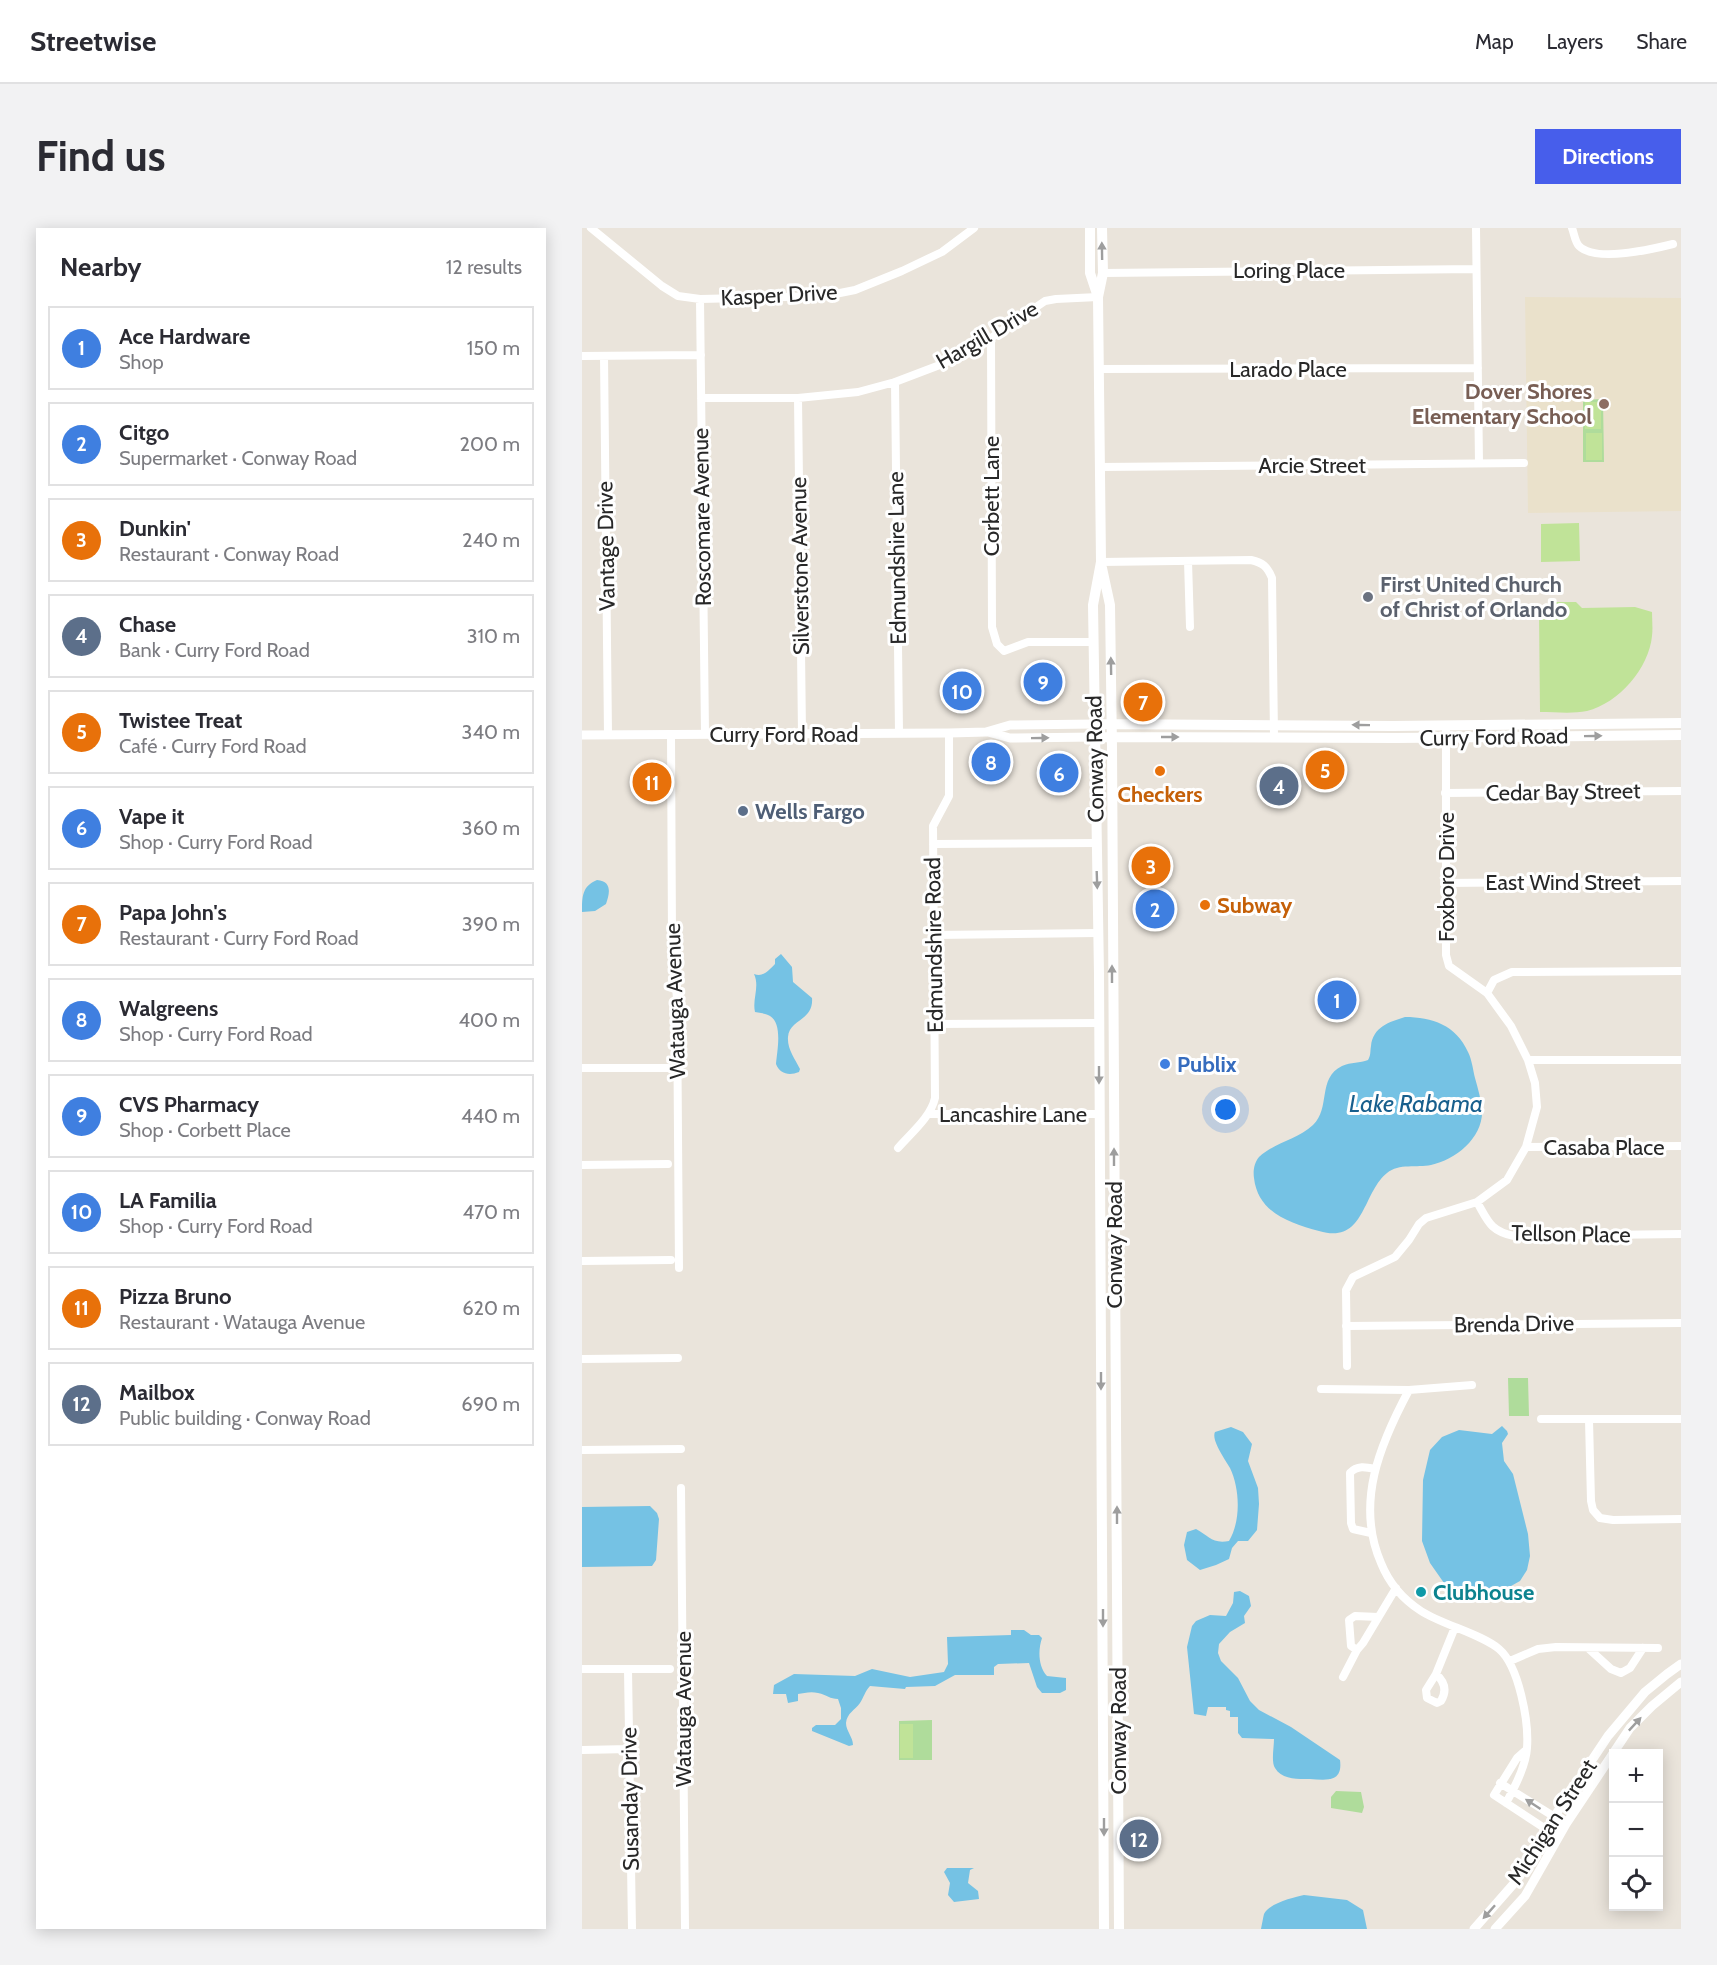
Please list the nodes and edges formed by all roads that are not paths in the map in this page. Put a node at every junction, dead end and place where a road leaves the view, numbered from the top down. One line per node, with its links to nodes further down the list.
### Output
1 (591, 228): 11 (street, Kasper Drive)
2 (974, 228): 11 (street, Kasper Drive)
3 (1090, 228): 10 (main road, Conway Road)
4 (1102, 228): 9 (main road, Conway Road, one-way to 4)
5 (1476, 228): 8 (street)
6 (1572, 228): 7 (street)
7 (1673, 244)
8 (1476, 269): 9 (street, Loring Place); 16 (street)
9 (1103, 273): 10 (main road, Conway Road)
10 (1098, 297): 12 (street, Hargill Drive); 17 (main road, Conway Road)
11 (699, 299): 13 (street, Roscomare Avenue)
12 (991, 338): 18 (street, Hargill Drive); 27 (street, Corbett Lane)
13 (700, 355): 15 (street); 19 (street, Roscomare Avenue)
14 (582, 356): 15 (street)
15 (604, 356): 42 (street, Vantage Drive)
16 (1478, 368): 17 (street, Larado Place); 21 (street)
17 (1099, 369): 23 (main road, Conway Road)
18 (895, 382): 20 (street, Hargill Drive); 36 (street, Edmundshire Lane)
19 (701, 398): 20 (street, Hargill Drive); 39 (street, Roscomare Avenue)
20 (798, 398): 40 (street, Silverstone Avenue)
21 (1479, 463): 22 (street, Arcie Street); 23 (street, Arcie Street)
22 (1524, 463)
23 (1100, 466): 25 (main road, Conway Road)
24 (1188, 561): 25 (street); 26 (street); 31 (street)
25 (1101, 562): 27 (main road, Conway Road); 30 (main road, Conway Road, one-way to 25)
26 (1190, 627)
27 (1093, 642): 29 (main road, Conway Road)
28 (1681, 723): 34 (main road, Curry Ford Road)
29 (1095, 724): 30 (main road, Curry Ford Road); 35 (street, Curry Ford Road); 44 (main road, Conway Road)
30 (1111, 724): 31 (main road, Curry Ford Road); 45 (main road, Conway Road)
31 (1274, 725): 32 (main road, Curry Ford Road); 46 (street)
32 (1307, 725): 33 (main road, Curry Ford Road, one-way to 32); 47 (street)
33 (1429, 725): 34 (main road, Curry Ford Road); 48 (street)
34 (1446, 725): 49 (street, Foxboro Drive)
35 (986, 732): 37 (street, Curry Ford Road); 44 (street, Curry Ford Road, one-way to 44)
36 (898, 733): 37 (street, Curry Ford Road); 40 (street, Curry Ford Road)
37 (949, 733): 53 (street, Edmundshire Road)
38 (671, 734): 39 (street, Curry Ford Road); 42 (street, Curry Ford Road); 82 (street, Watauga Avenue)
39 (705, 734): 40 (street, Curry Ford Road)
40 (802, 734)
41 (582, 735): 42 (street, Curry Ford Road)
42 (608, 735)
43 (1681, 735): 49 (main road, Curry Ford Road, one-way to 43)
44 (1095, 737): 45 (main road, Curry Ford Road); 52 (main road, Conway Road)
45 (1111, 737): 46 (main road, Curry Ford Road, one-way to 46); 61 (main road, Conway Road, one-way to 45)
46 (1274, 737): 47 (main road, Curry Ford Road)
47 (1307, 737): 48 (main road, Curry Ford Road)
48 (1429, 737): 49 (main road, Curry Ford Road)
49 (1446, 737): 51 (street, Foxboro Drive)
50 (1681, 791): 51 (street, Cedar Bay Street)
51 (1445, 793): 55 (street, Foxboro Drive)
52 (1096, 843): 53 (street); 56 (main road, Conway Road, one-way to 56)
53 (933, 844): 57 (street, Edmundshire Road)
54 (1681, 881): 55 (street, East Wind Street)
55 (1445, 883): 60 (street, Foxboro Drive)
56 (1097, 933): 57 (street); 59 (main road, Conway Road)
57 (934, 934): 63 (street, Edmundshire Road)
58 (1681, 971): 60 (street)
59 (1099, 974): 61 (main road); 62 (main road, Conway Road)
60 (1487, 993): 65 (street, Foxboro Drive)
61 (1112, 1022): 64 (main road, Conway Road)
62 (1098, 1023): 63 (street); 64 (main road); 70 (main road, Conway Road, one-way to 70)
63 (935, 1024): 69 (street, Edmundshire Road)
64 (1113, 1054): 78 (main road, Conway Road, one-way to 64)
65 (1528, 1060): 66 (street); 72 (street, Foxboro Drive)
66 (1681, 1060)
67 (582, 1068): 68 (street)
68 (668, 1068)
69 (928, 1114): 70 (street, Lancashire Lane); 73 (street, Edmundshire Road)
70 (1099, 1114): 76 (main road, Conway Road)
71 (1681, 1146): 72 (street, Casaba Place)
72 (1526, 1147): 77 (street, Foxboro Drive)
73 (898, 1148)
74 (668, 1164): 75 (street)
75 (582, 1165)
76 (1099, 1169): 78 (main road); 84 (main road, Conway Road)
77 (1477, 1202): 79 (street, Tellson Place); 86 (street, Foxboro Drive)
78 (1114, 1215): 83 (main road, Conway Road)
79 (1681, 1234)
80 (670, 1260): 81 (street)
81 (582, 1261)
82 (680, 1268)
83 (1115, 1321): 84 (street); 104 (main road, Conway Road, one-way to 83)
84 (1101, 1322): 102 (main road, Conway Road, one-way to 102)
85 (1681, 1323): 86 (street, Brenda Drive)
86 (1346, 1326): 89 (street, Foxboro Drive)
87 (678, 1358): 88 (street)
88 (582, 1359)
89 (1347, 1366)
90 (1472, 1385): 92 (street)
91 (1321, 1389): 92 (street)
92 (1409, 1390): 98 (street)
93 (1541, 1419): 95 (street)
94 (1681, 1419): 95 (street)
95 (1589, 1420): 100 (street)
96 (681, 1449): 97 (street)
97 (582, 1450)
98 (1375, 1469): 101 (street); 101 (street)
99 (681, 1488): 132 (street, Watauga Avenue)
100 (1681, 1519)
101 (1371, 1533): 103 (street)
102 (1102, 1573): 104 (main road); 122 (main road, Conway Road, one-way to 122)
103 (1396, 1588): 105 (street); 106 (street)
104 (1117, 1616): 123 (main road, Conway Road)
105 (1378, 1617): 110 (street); 110 (street)
106 (1455, 1627): 111 (street); 116 (street)
107 (1588, 1648): 108 (street); 108 (street); 111 (street)
108 (1643, 1648): 109 (street)
109 (1658, 1648)
110 (1357, 1650): 117 (street)
111 (1510, 1661): 120 (street)
112 (1681, 1664): 127 (street, Michigan Street)
113 (582, 1669): 114 (street)
114 (628, 1669): 115 (street); 119 (street, Susanday Drive)
115 (670, 1669)
116 (1436, 1674)
117 (1343, 1677)
118 (1681, 1683): 128 (street, Michigan Street, one-way to 118)
119 (629, 1749): 121 (street); 131 (street, Susanday Drive)
120 (1527, 1749): 124 (street); 125 (street)
121 (582, 1750)
122 (1104, 1769): 123 (street); 133 (main road, Conway Road, one-way to 133)
123 (1118, 1775): 134 (main road, Conway Road)
124 (1500, 1783): 125 (street); 126 (street)
125 (1513, 1790): 126 (street); 127 (street, one-way to 125)
126 (1506, 1803): 129 (street)
127 (1554, 1817): 128 (street); 129 (street, Michigan Street)
128 (1566, 1824): 130 (street, Michigan Street)
129 (1546, 1829): 130 (street); 135 (street, Michigan Street, one-way to 135)
130 (1558, 1837): 136 (street, Michigan Street)
131 (632, 1929)
132 (685, 1929)
133 (1104, 1929)
134 (1119, 1929)
135 (1474, 1929)
136 (1495, 1929)

